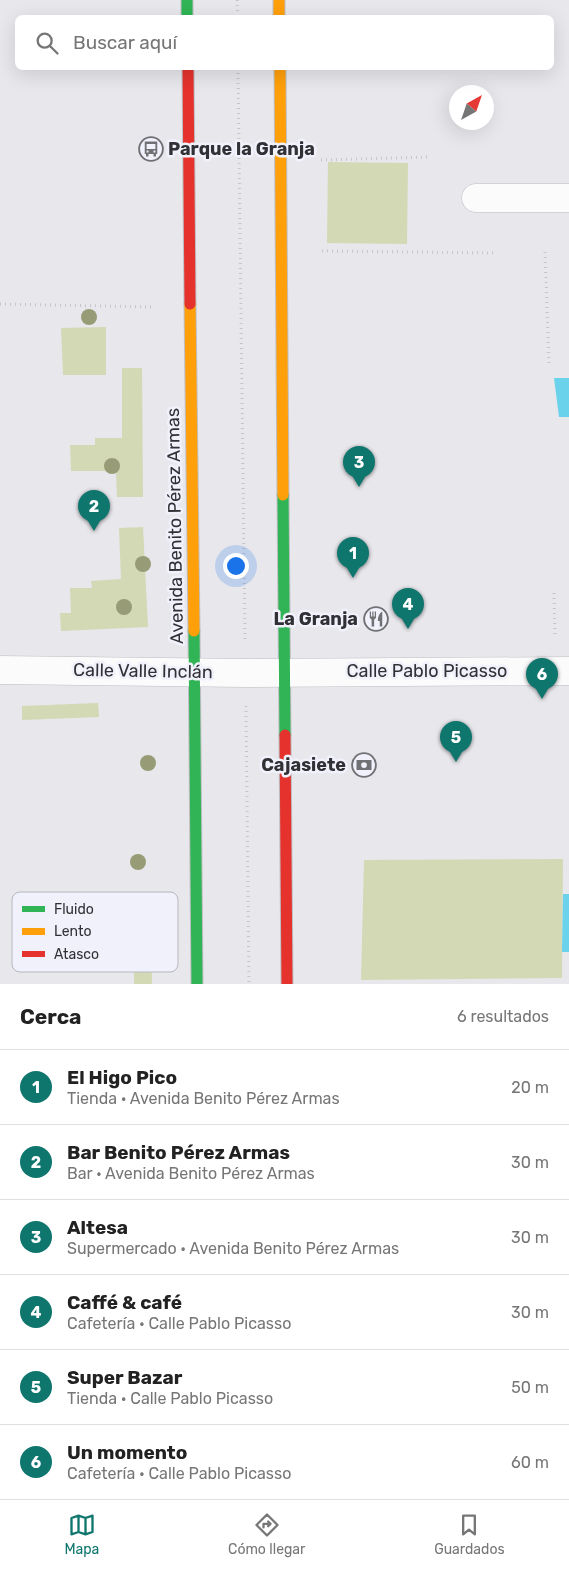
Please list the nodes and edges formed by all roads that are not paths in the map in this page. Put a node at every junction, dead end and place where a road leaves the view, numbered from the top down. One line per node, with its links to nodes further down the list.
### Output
1 (187, 0): 3 (street)
2 (279, 0): 4 (street)
3 (187, 15)
4 (279, 15)
5 (188, 70): 11 (street, Avenida Benito Pérez Armas)
6 (280, 70): 12 (street)
7 (476, 198): 8 (street)
8 (569, 198)
9 (0, 670): 11 (street, Calle Valle Inclán)
10 (569, 671): 12 (street, Calle Pablo Picasso)
11 (194, 672): 12 (street, Calle Valle Inclán); 13 (street, Avenida Benito Pérez Armas)
12 (285, 672): 14 (street)
13 (197, 984)
14 (287, 984)

